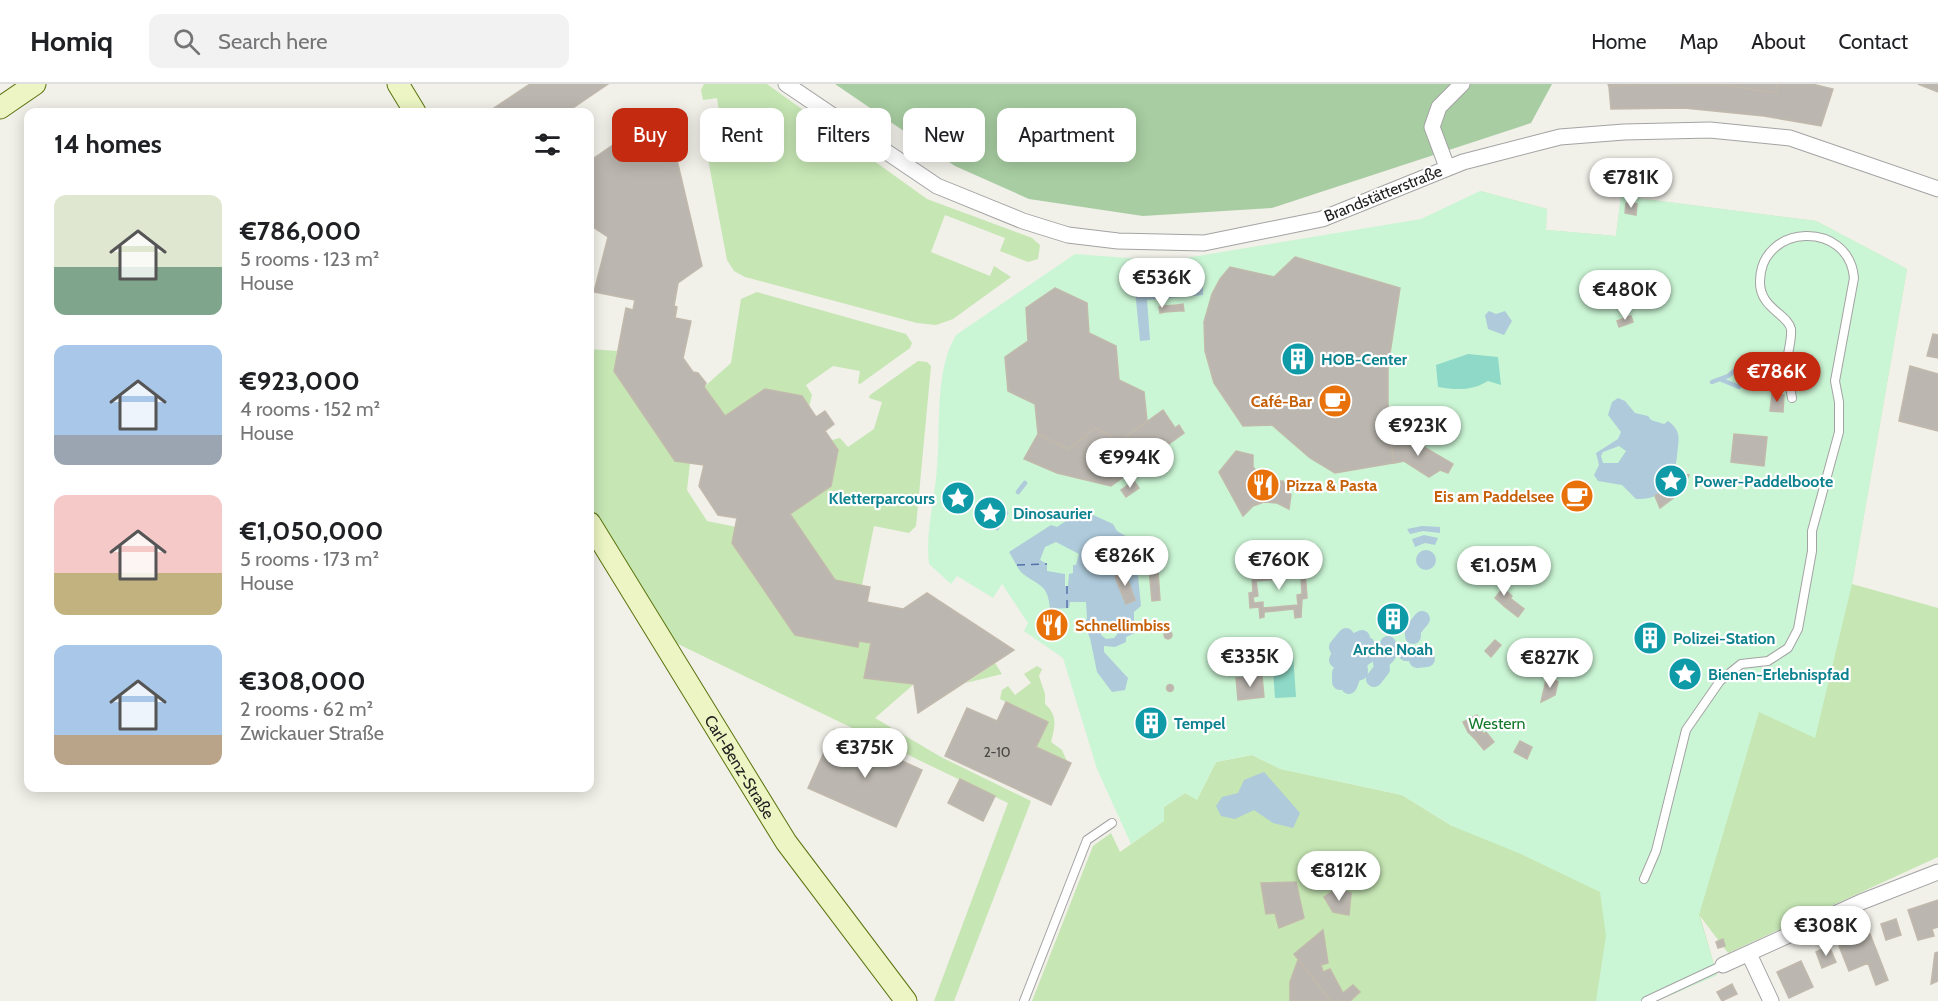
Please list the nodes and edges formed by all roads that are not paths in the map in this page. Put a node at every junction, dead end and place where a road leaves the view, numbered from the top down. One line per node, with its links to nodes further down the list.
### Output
1 (35, 84): 5 (street)
2 (398, 84): 6 (street)
3 (786, 84): 7 (street, Brandstätterstraße)
4 (1462, 84): 7 (street)
5 (0, 108)
6 (413, 108)
7 (1447, 167): 8 (street, Brandstätterstraße)
8 (1938, 189)
9 (1792, 398): 13 (lane)
10 (594, 530): 16 (street, Carl-Benz-Straße)
11 (1112, 823): 17 (lane)
12 (1938, 872): 14 (street)
13 (1644, 879)
14 (1749, 954): 15 (street); 19 (street)
15 (1724, 965): 18 (lane)
16 (906, 1001)
17 (1024, 1001)
18 (1646, 1001)
19 (1771, 1001)

